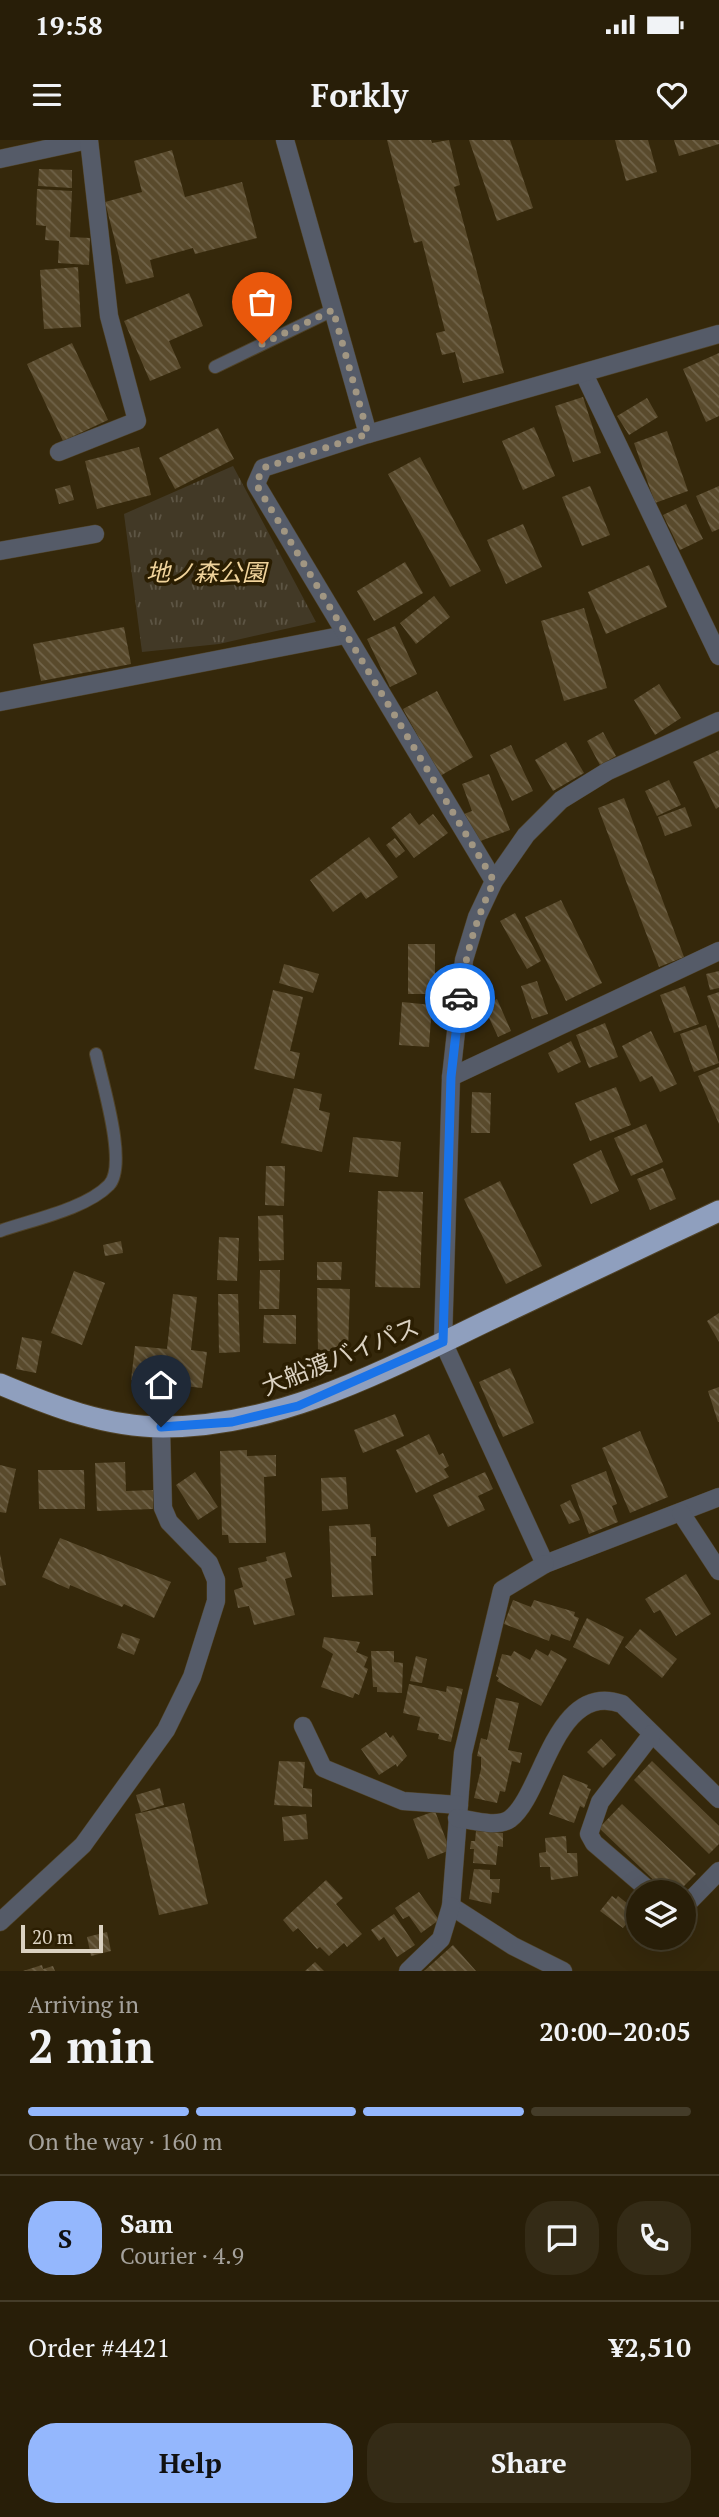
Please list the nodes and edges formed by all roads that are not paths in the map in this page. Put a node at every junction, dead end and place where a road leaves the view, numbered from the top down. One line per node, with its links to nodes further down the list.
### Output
1 (88, 140): 3 (street); 9 (street)
2 (285, 140): 4 (street)
3 (0, 159)
4 (333, 310): 6 (lane); 8 (street)
5 (719, 334): 7 (street)
6 (215, 367)
7 (584, 374): 8 (street); 13 (street)
8 (368, 434): 12 (street)
9 (59, 452)
10 (94, 534): 11 (street)
11 (0, 551)
12 (345, 635): 14 (street); 16 (street)
13 (719, 656)
14 (0, 702)
15 (719, 721): 16 (street)
16 (494, 881): 19 (street)
17 (719, 951): 19 (street)
18 (96, 1054): 21 (lane)
19 (451, 1077): 22 (street)
20 (719, 1210): 22 (highway, 大船渡バイパス)
21 (0, 1231)
22 (443, 1342): 24 (highway, 大船渡バイパス); 27 (street)
23 (0, 1384): 24 (highway, 大船渡バイパス)
24 (161, 1427): 37 (street)
25 (719, 1497): 26 (street)
26 (681, 1513): 27 (street); 28 (street)
27 (545, 1564): 32 (street)
28 (719, 1571)
29 (303, 1726): 32 (street)
30 (652, 1734): 31 (street); 32 (street); 34 (street)
31 (719, 1799)
32 (458, 1811): 36 (street)
33 (719, 1871): 35 (street)
34 (637, 1880)
35 (696, 1895)
36 (451, 1906): 38 (street); 39 (street)
37 (0, 1922)
38 (408, 1971)
39 (563, 1971)

